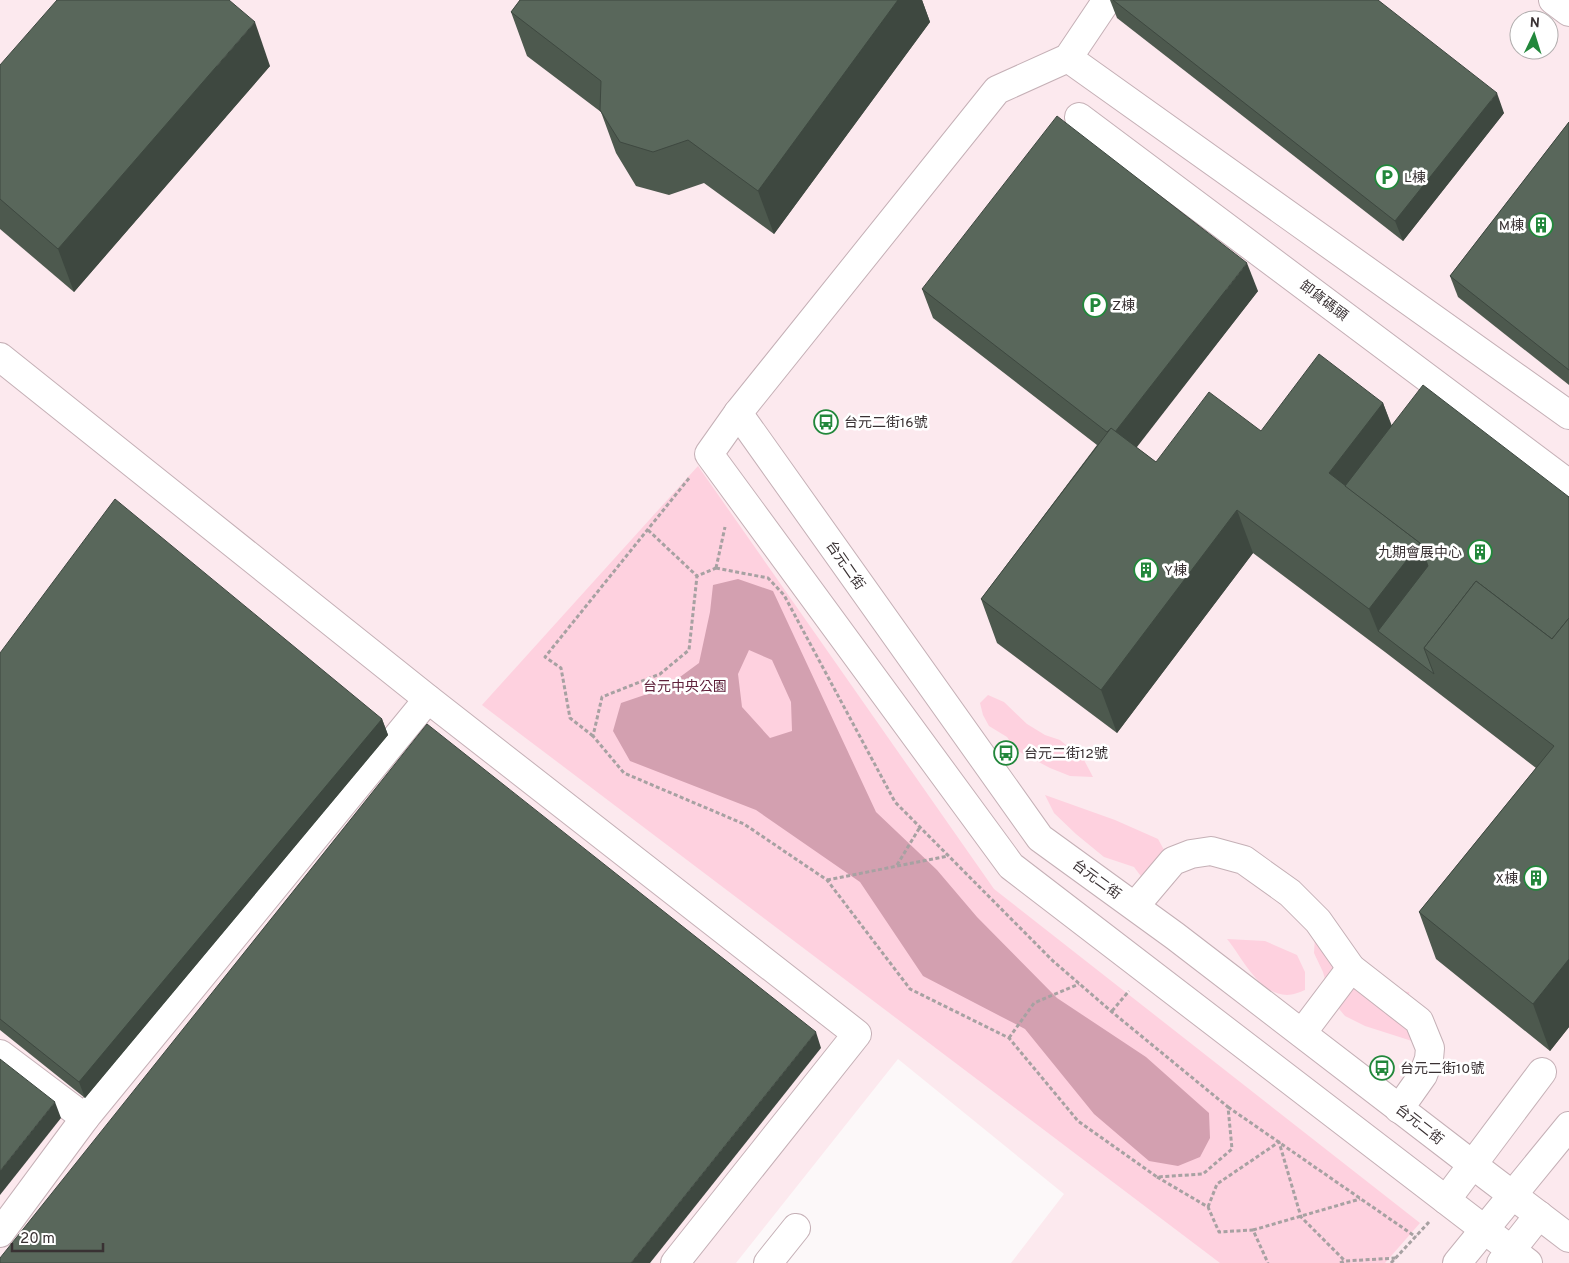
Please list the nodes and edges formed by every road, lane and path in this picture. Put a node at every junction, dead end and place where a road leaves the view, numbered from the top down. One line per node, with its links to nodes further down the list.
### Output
1 (1107, 0): 4 (lane)
2 (1553, 0): 3 (lane)
3 (1569, 12)
4 (1068, 58): 7 (lane); 8 (lane)
5 (1079, 116): 10 (lane, 卸貨碼頭)
6 (0, 357): 13 (lane)
7 (738, 412): 9 (lane); 19 (lane, 台元二街)
8 (1569, 415)
9 (709, 454): 11 (path); 35 (lane)
10 (1569, 484)
11 (648, 530): 12 (path); 14 (path)
12 (698, 576): 14 (path); 15 (path)
13 (428, 699): 28 (lane); 48 (lane)
14 (593, 736): 18 (path)
15 (920, 827): 16 (path); 17 (path)
16 (948, 856): 17 (path); 21 (path)
17 (896, 866): 18 (path)
18 (827, 880): 23 (path)
19 (1135, 906): 20 (lane); 22 (lane, 台元二街)
20 (1351, 968): 22 (lane); 27 (lane)
21 (1080, 984): 23 (path); 26 (path)
22 (1302, 1033): 27 (lane, 台元二街)
23 (1009, 1038): 32 (path)
24 (0, 1054): 28 (lane)
25 (1542, 1072): 31 (lane)
26 (1228, 1107): 30 (path); 32 (path)
27 (1399, 1109): 31 (lane, 台元二街)
28 (85, 1118): 42 (lane)
29 (1569, 1126): 33 (lane)
30 (1279, 1142): 34 (path); 36 (path); 38 (path)
31 (1473, 1165): 33 (lane, 台元二街); 35 (lane)
32 (1157, 1177): 36 (path)
33 (1512, 1194): 37 (lane, 台元二街); 40 (lane)
34 (1360, 1199): 38 (path); 43 (path)
35 (1446, 1200): 40 (lane); 43 (path)
36 (1208, 1207): 41 (path)
37 (1539, 1215): 44 (lane, 台元二街); 46 (lane)
38 (1301, 1217): 41 (path); 47 (path)
39 (796, 1228): 49 (lane)
40 (1484, 1229): 46 (lane); 53 (lane)
41 (1253, 1230): 50 (path)
42 (0, 1233)
43 (1416, 1237): 45 (path)
44 (1569, 1238)
45 (1396, 1258): 47 (path); 52 (path)
46 (1513, 1259)
47 (1345, 1261): 51 (path)
48 (675, 1263)
49 (768, 1263)
50 (1268, 1263)
51 (1340, 1263)
52 (1391, 1263)
53 (1457, 1263)

